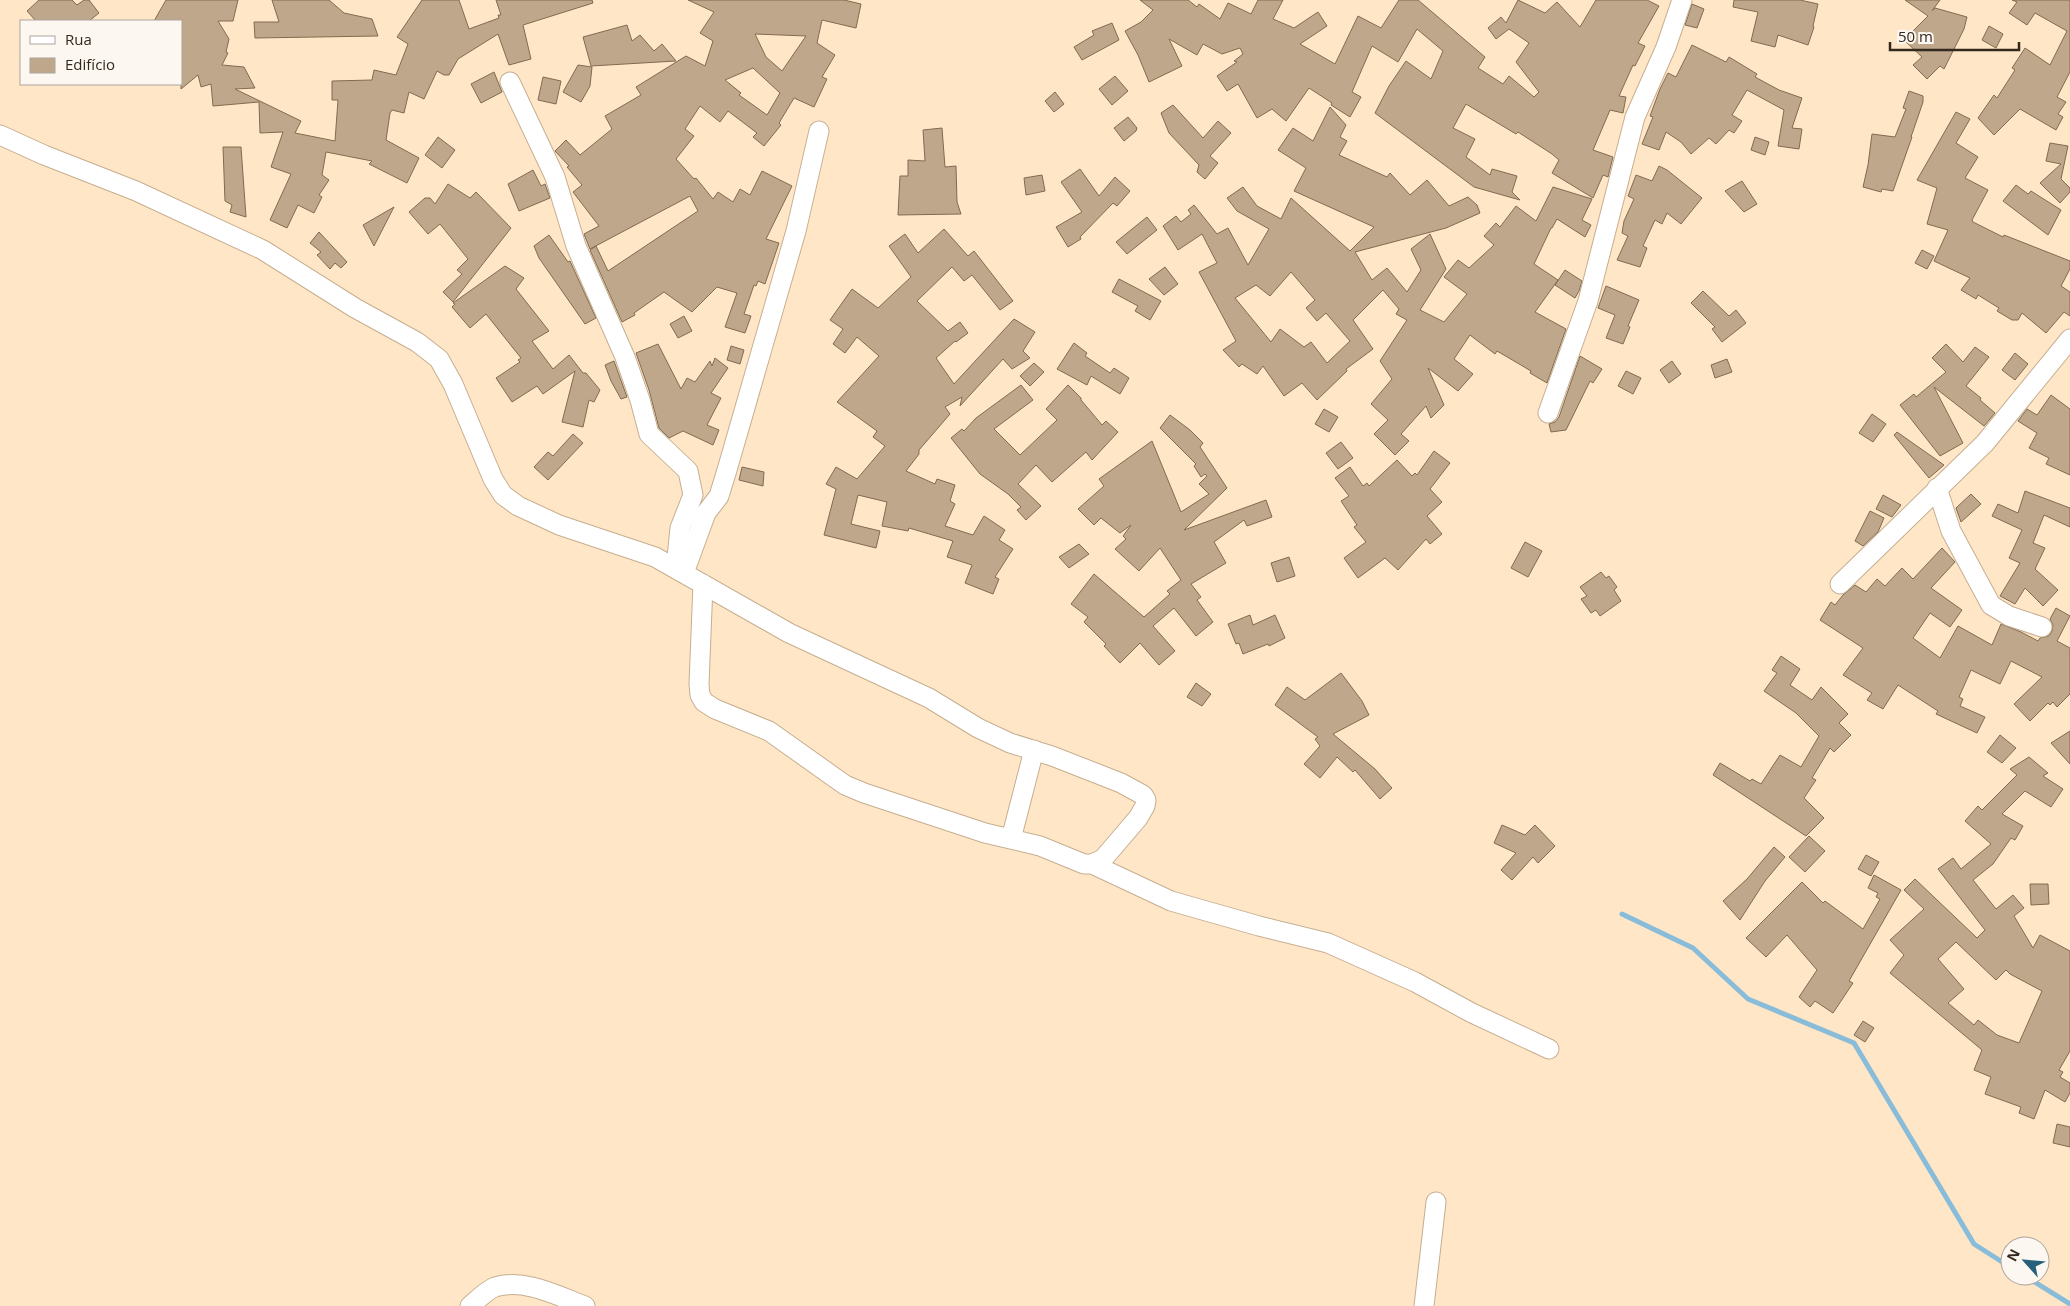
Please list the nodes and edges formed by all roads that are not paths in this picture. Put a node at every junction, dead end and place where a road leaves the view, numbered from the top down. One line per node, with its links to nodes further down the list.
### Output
1 (1682, 0): 6 (street)
2 (510, 82): 8 (street)
3 (819, 131): 8 (street)
4 (0, 135): 8 (street)
5 (2070, 339): 7 (street)
6 (1548, 412)
7 (1937, 488): 10 (street); 11 (street)
8 (680, 570): 9 (street)
9 (703, 584): 12 (street); 13 (street)
10 (1840, 584)
11 (2042, 626)
12 (1034, 750): 13 (street); 14 (street)
13 (1011, 839): 14 (street)
14 (1092, 864): 15 (street)
15 (1549, 1049)
16 (1436, 1202): 19 (street)
17 (470, 1306): 18 (street)
18 (585, 1306)
19 (1424, 1306)

